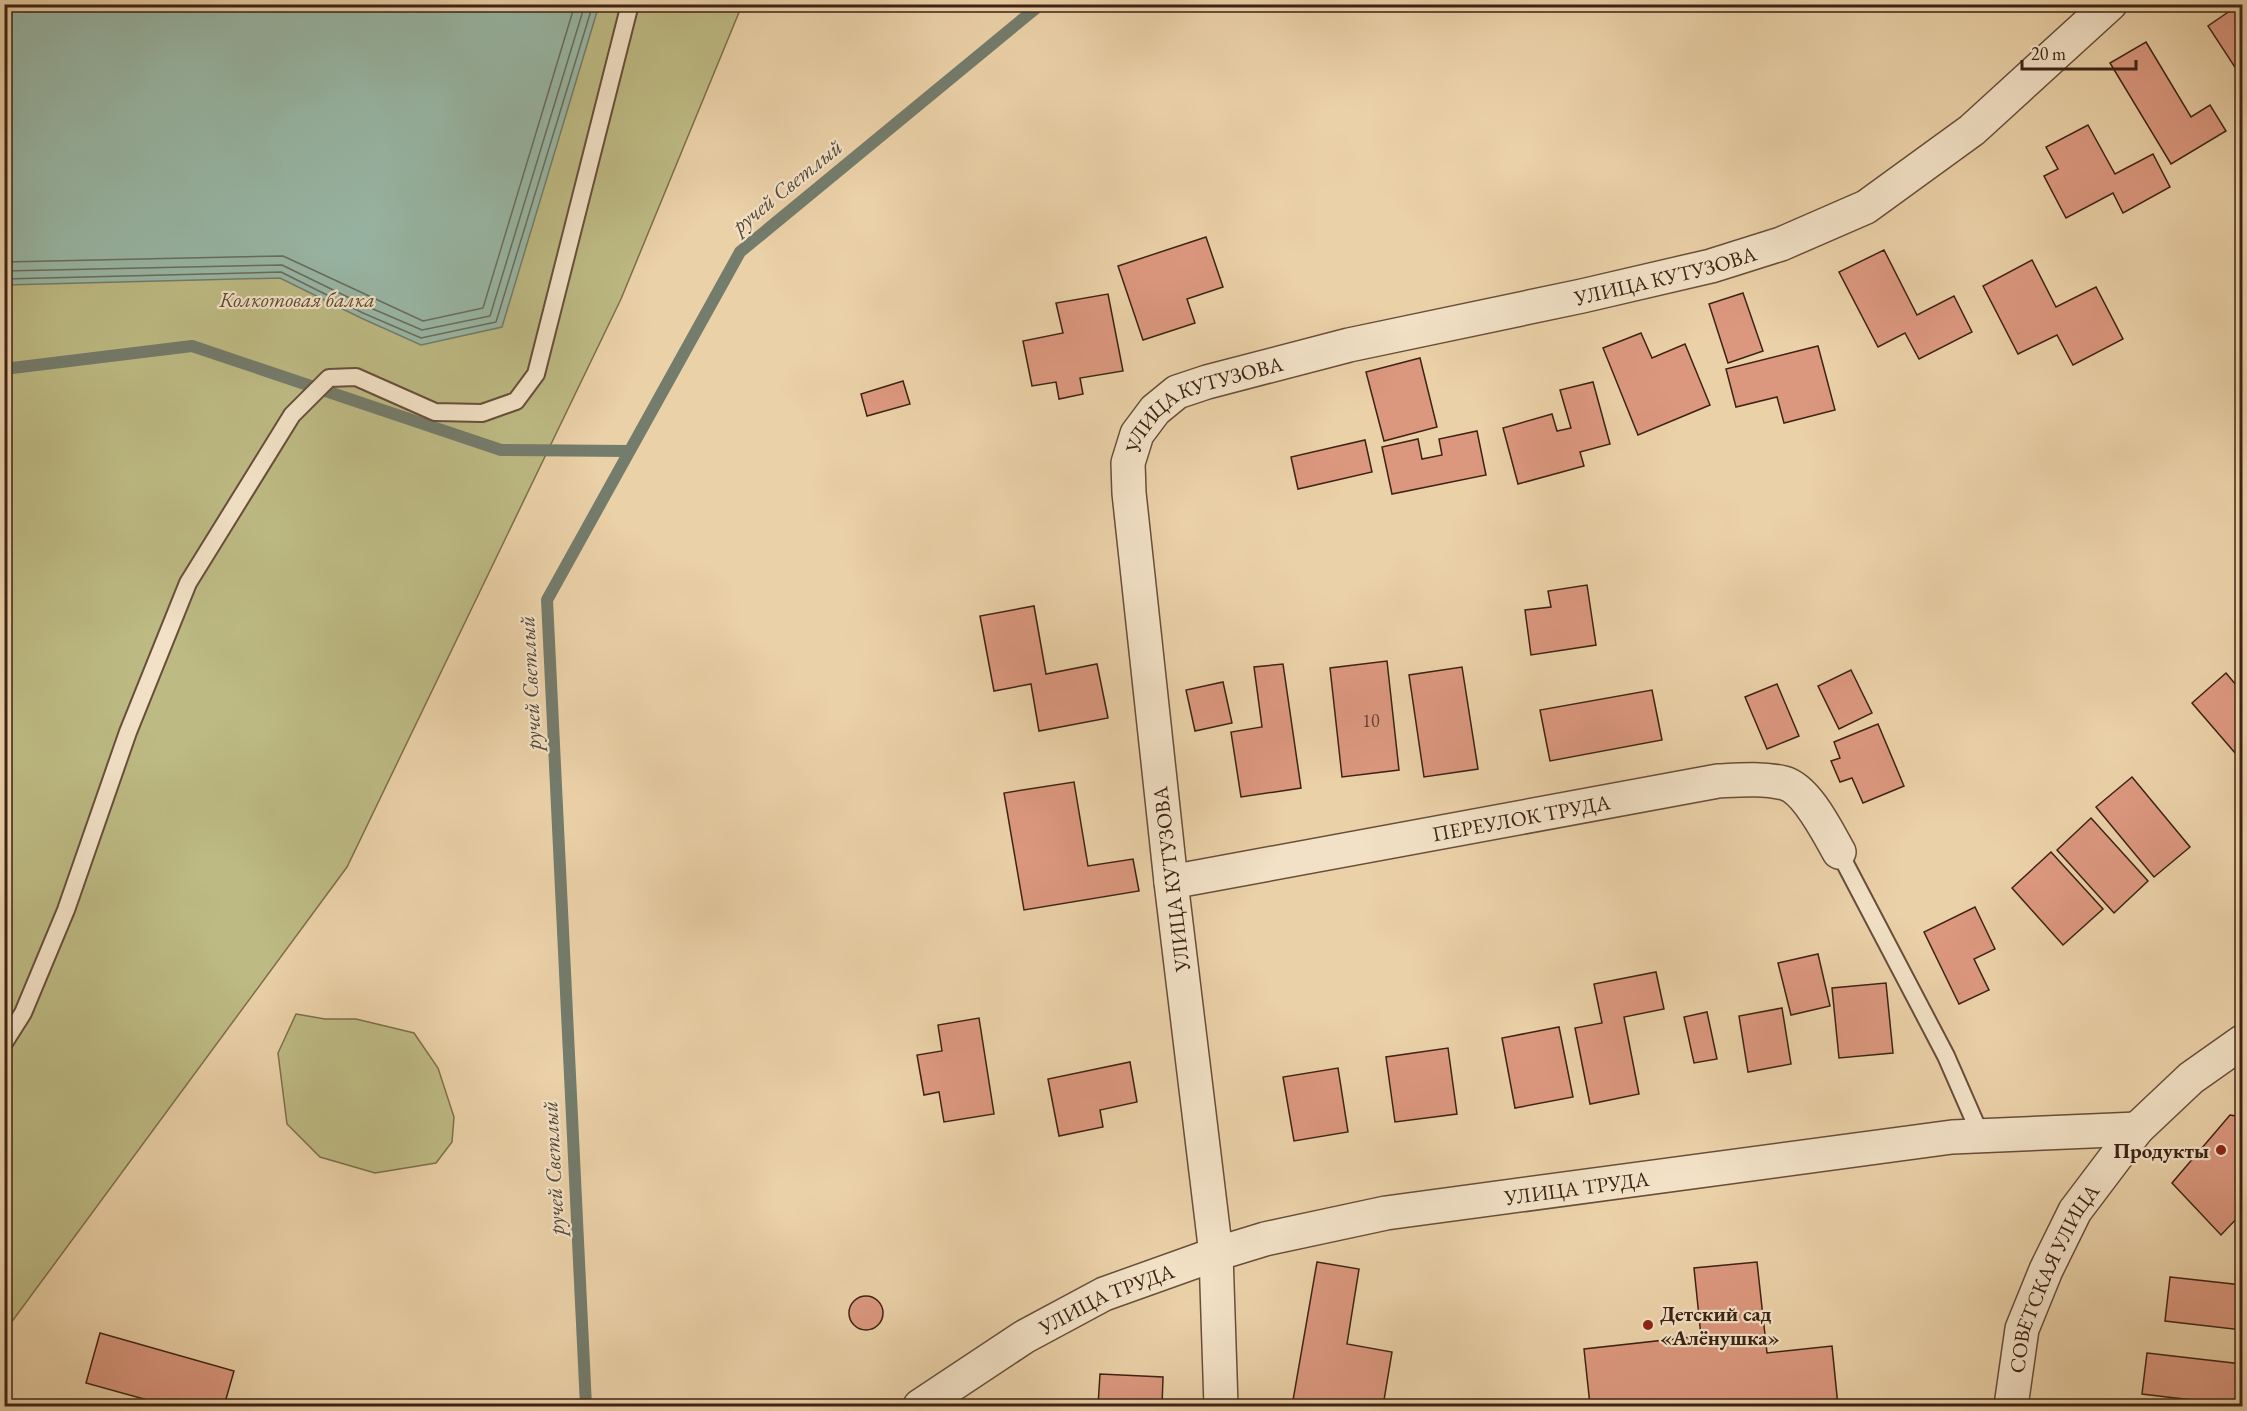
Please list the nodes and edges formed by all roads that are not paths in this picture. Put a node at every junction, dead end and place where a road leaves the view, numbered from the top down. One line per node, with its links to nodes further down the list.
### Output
1 (630, 4): 6 (lane)
2 (2109, 4): 4 (street, УЛИЦА КУТУЗОВА)
3 (1839, 852): 4 (street, ПЕРЕУЛОК ТРУДА); 8 (lane)
4 (1171, 882): 9 (street, УЛИЦА КУТУЗОВА)
5 (2242, 1042): 7 (street)
6 (4, 1043)
7 (2137, 1130): 8 (street, УЛИЦА ТРУДА); 12 (street, СОВЕТСКАЯ УЛИЦА)
8 (1981, 1136): 9 (street, УЛИЦА ТРУДА)
9 (1216, 1254): 10 (street, УЛИЦА ТРУДА); 11 (street, УЛИЦА КУТУЗОВА)
10 (920, 1407)
11 (1221, 1407)
12 (2011, 1407)

